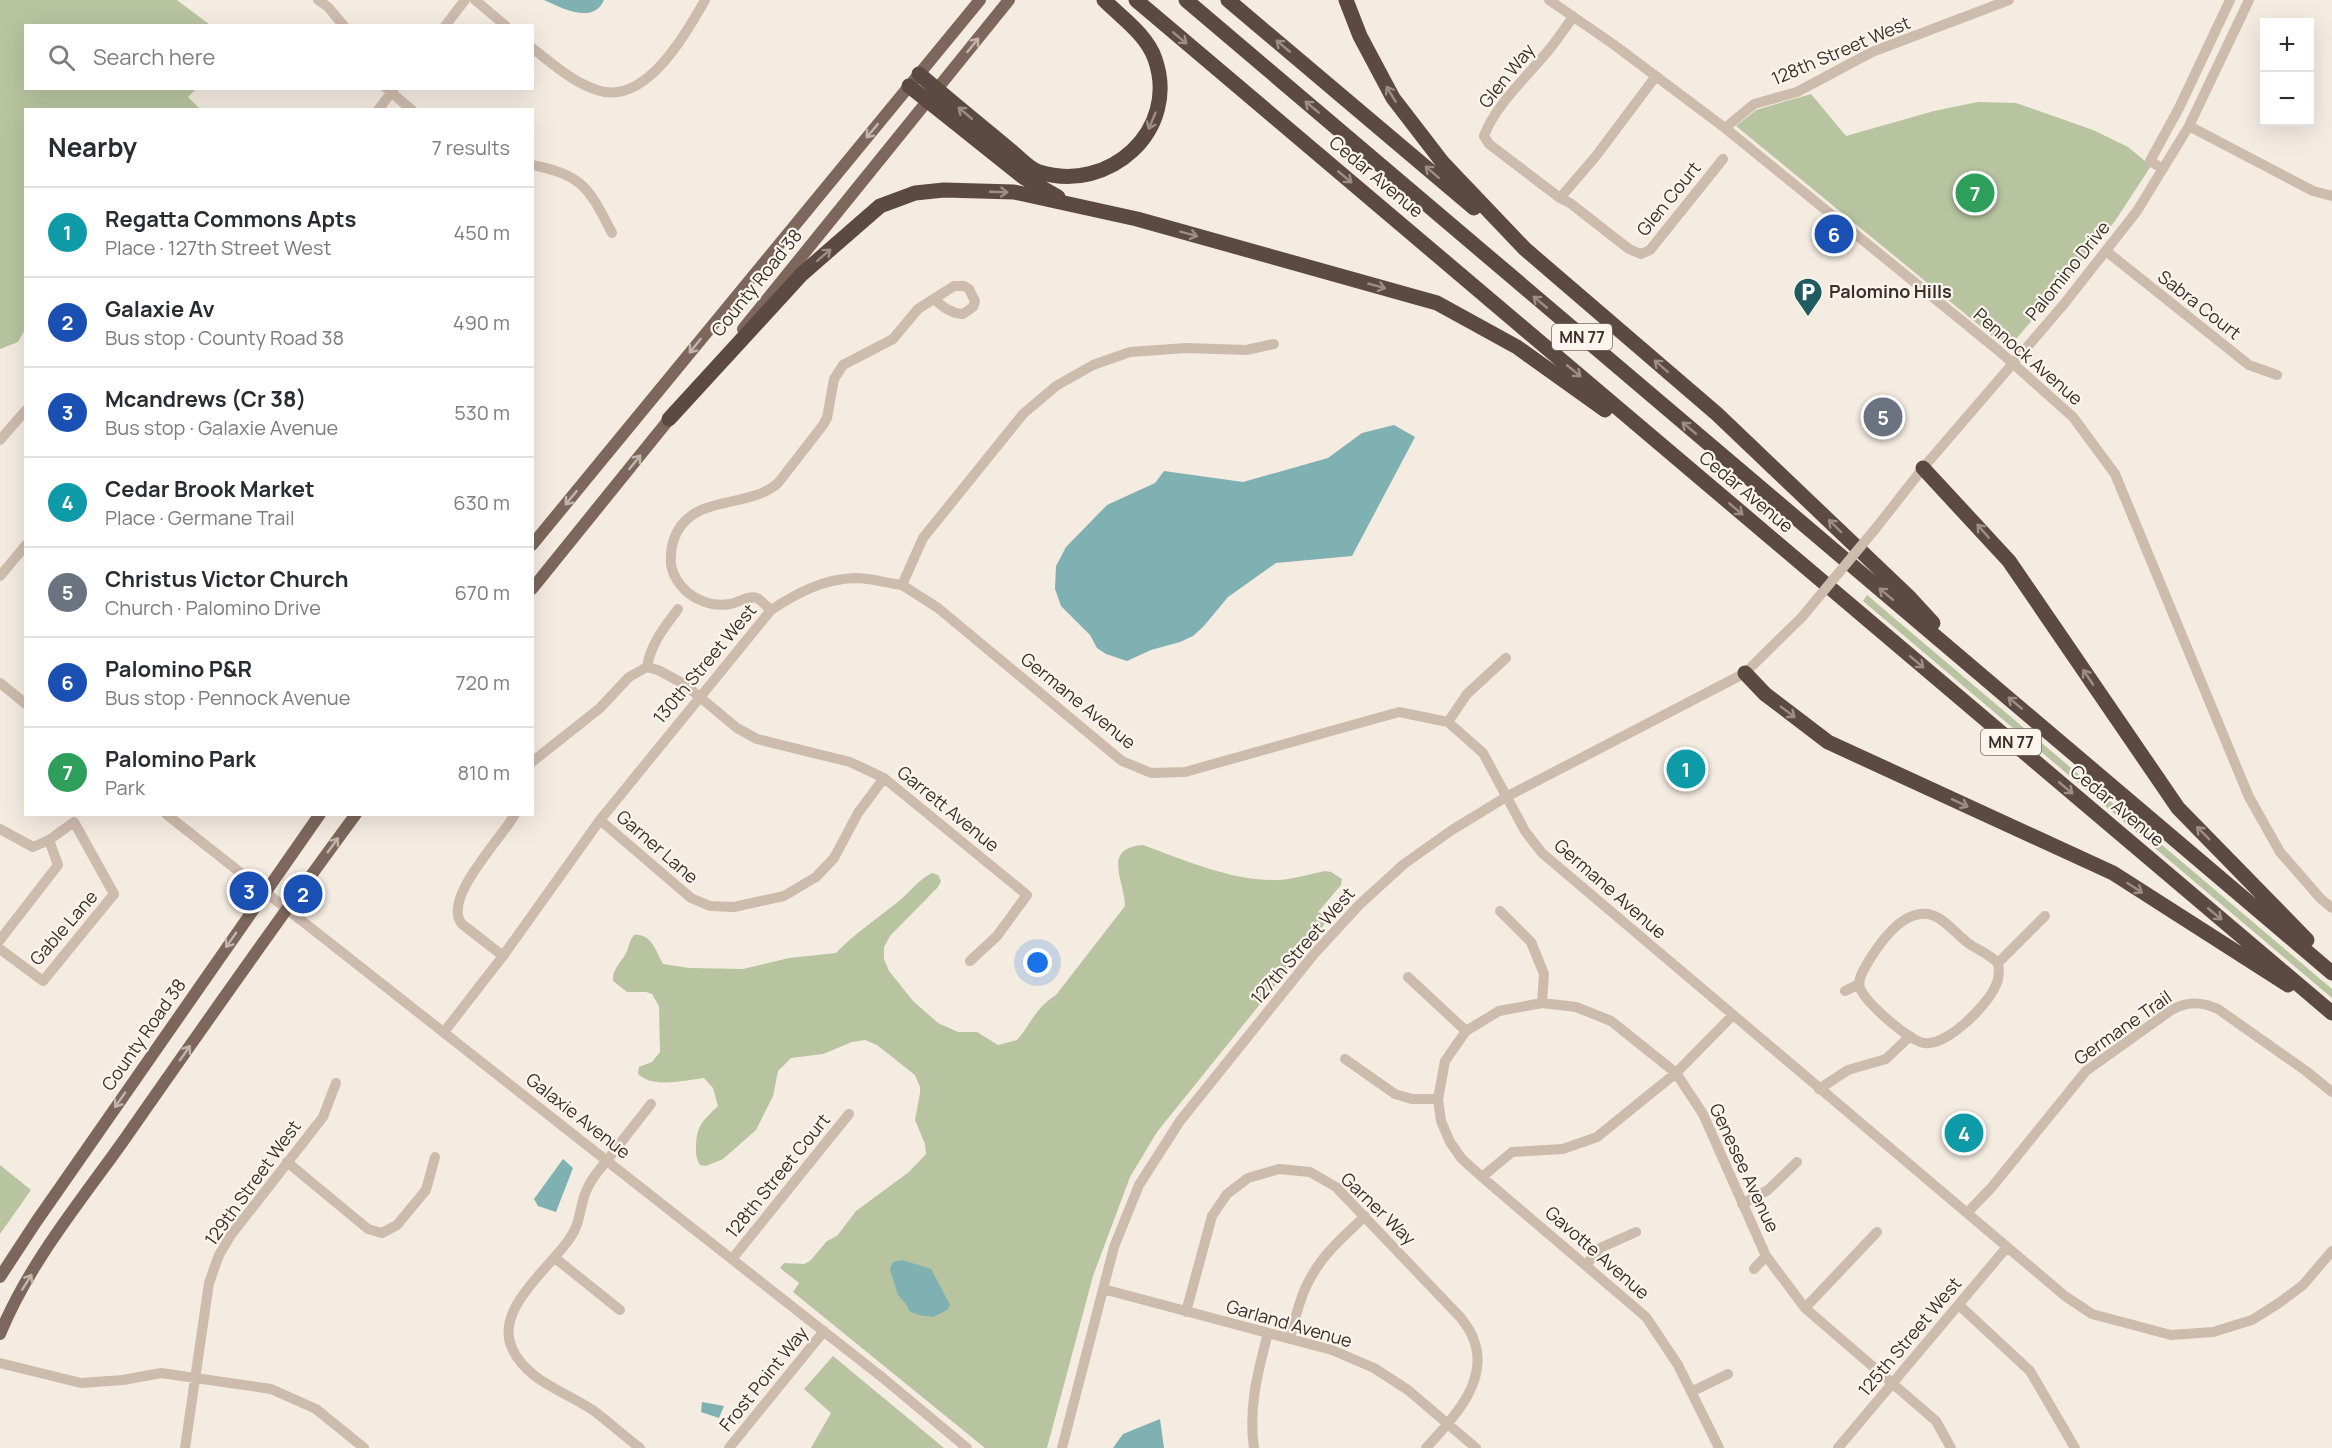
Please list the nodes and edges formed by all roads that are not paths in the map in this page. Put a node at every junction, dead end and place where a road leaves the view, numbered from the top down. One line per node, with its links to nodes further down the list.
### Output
1 (318, 0): 17 (street)
2 (465, 0): 18 (street)
3 (476, 0): 19 (street)
4 (705, 0): 20 (street)
5 (980, 0): 22 (main road, County Road 38)
6 (1009, 0): 24 (main road, County Road 38, one-way to 6)
7 (1104, 0): 24 (highway, one-way to 24)
8 (1136, 0): 47 (highway, Cedar Avenue / MN 77, one-way to 47)
9 (1186, 0): 59 (highway, Cedar Avenue / MN 77, one-way to 9)
10 (1228, 0): 36 (highway, one-way to 10)
11 (1346, 0): 36 (highway, one-way to 11)
12 (1549, 0): 16 (street, Pennock Avenue)
13 (2010, 0): 28 (street, 128th Street West)
14 (2230, 0): 31 (street)
15 (2249, 0): 27 (street, Palomino Drive)
16 (1573, 17): 21 (street, Pennock Avenue); 33 (street, Glen Way)
17 (342, 24)
18 (447, 24)
19 (504, 24)
20 (534, 50)
21 (1656, 76): 28 (street, Pennock Avenue); 33 (street)
22 (914, 80): 24 (highway); 48 (main road, County Road 38, one-way to 48)
23 (391, 90): 25 (street); 26 (street)
24 (932, 95): 34 (highway); 44 (main road, County Road 38)
25 (379, 108)
26 (410, 108)
27 (2189, 126): 31 (street, Palomino Drive); 32 (street)
28 (1725, 128): 41 (street, Pennock Avenue)
29 (1723, 159): 38 (street, Glen Court)
30 (534, 165): 35 (street)
31 (2163, 169): 37 (street, Palomino Drive)
32 (2332, 196)
33 (1560, 198): 38 (street, Glen Way)
34 (1074, 206): 44 (highway, one-way to 34); 47 (highway, one-way to 47)
35 (612, 233)
36 (1526, 249): 59 (highway, one-way to 36)
37 (2106, 251): 41 (street, Palomino Drive); 42 (street, Sabra Court)
38 (1637, 253)
39 (934, 299): 54 (street)
40 (1274, 344): 51 (street)
41 (2013, 363): 46 (street, Palomino Drive); 75 (street, Pennock Avenue)
42 (2277, 375)
43 (24, 412): 45 (street)
44 (669, 419): 52 (main road, County Road 38, one-way to 44)
45 (0, 440)
46 (1923, 468): 55 (street, Palomino Drive, bridge); 84 (highway, one-way to 46)
47 (1691, 471): 90 (highway, Cedar Avenue / MN 77, one-way to 90)
48 (534, 543)
49 (24, 547): 50 (street)
50 (2, 570)
51 (902, 585): 54 (street, 130th Street West); 63 (street, Germane Avenue)
52 (534, 587)
53 (678, 609): 57 (street)
54 (771, 610): 61 (street, 130th Street West)
55 (1802, 617): 58 (street, 127th Street West)
56 (1506, 658): 63 (street)
57 (647, 667): 61 (street, Garrett Avenue); 64 (street)
58 (1745, 673): 66 (street, 127th Street West); 90 (highway, one-way to 90)
59 (1979, 673): 85 (highway, Cedar Avenue / MN 77, one-way to 59)
60 (0, 683): 62 (street)
61 (699, 695): 65 (street, Garrett Avenue); 71 (street, 130th Street West)
62 (24, 702)
63 (1448, 722): 66 (street, Germane Avenue)
64 (534, 760)
65 (884, 778): 71 (street, Garner Lane); 82 (street, Garrett Avenue)
66 (1506, 797): 91 (street, Germane Avenue); 121 (street, 127th Street West)
67 (169, 816): 74 (street, Galaxie Avenue)
68 (319, 816): 74 (main road, County Road 38)
69 (355, 816): 76 (main road, one-way to 69)
70 (514, 816): 81 (street)
71 (600, 820): 81 (street, 130th Street West)
72 (0, 829): 73 (street)
73 (49, 840): 79 (street); 80 (street, Gable Lane)
74 (265, 892): 76 (street, Galaxie Avenue); 120 (main road, County Road 38, one-way to 120)
75 (2332, 908)
76 (286, 909): 93 (street, Galaxie Avenue); 128 (main road, one-way to 76)
77 (1500, 912): 89 (street)
78 (2045, 916): 83 (street)
79 (0, 940)
80 (0, 950)
81 (503, 956): 93 (street, 130th Street West)
82 (970, 961)
83 (1998, 963): 87 (street); 94 (street)
84 (2332, 966)
85 (2332, 972)
86 (1408, 977): 92 (street)
87 (1859, 984): 88 (street); 94 (street)
88 (1845, 991)
89 (1542, 1003): 92 (street, Genesee Avenue); 96 (street, Genesee Avenue)
90 (2332, 1013)
91 (1733, 1015): 96 (street); 98 (street, Germane Avenue)
92 (1466, 1031): 100 (street)
93 (444, 1032): 104 (street, Galaxie Avenue)
94 (1910, 1036): 98 (street)
95 (1345, 1059): 100 (street)
96 (1676, 1073): 107 (street); 108 (street, Genesee Avenue)
97 (336, 1083): 105 (street, 129th Street West)
98 (1819, 1089): 109 (street, Germane Avenue)
99 (2332, 1092): 109 (street, Germane Trail)
100 (1438, 1099): 107 (street, Gavotte Avenue)
101 (651, 1104): 104 (street)
102 (849, 1114): 117 (street, 128th Street Court)
103 (435, 1157): 105 (street)
104 (607, 1160): 116 (street); 117 (street, Galaxie Avenue)
105 (287, 1162): 132 (street, 129th Street West)
106 (1797, 1162): 108 (street)
107 (1482, 1177): 118 (street, Gavotte Avenue)
108 (1742, 1204): 115 (street, Genesee Avenue)
109 (1967, 1213): 113 (street, Germane Avenue)
110 (1365, 1216): 125 (street, Garner Way); 129 (street); 135 (street, Garner Way)
111 (1636, 1232): 118 (street)
112 (1877, 1232): 123 (street)
113 (2007, 1247): 114 (street, Germane Avenue); 122 (street, 125th Street West)
114 (2332, 1251)
115 (1766, 1256): 119 (street); 123 (street, Genesee Avenue)
116 (555, 1258): 124 (street); 138 (street)
117 (732, 1259): 126 (street, Galaxie Avenue)
118 (1586, 1265): 134 (street, Gavotte Avenue)
119 (1754, 1269)
120 (0, 1277)
121 (1103, 1289): 125 (street, Garland Avenue); 141 (street, 127th Street West)
122 (1959, 1305): 133 (street, 125th Street West); 148 (street)
123 (1805, 1308): 133 (street, Genesee Avenue)
124 (620, 1310)
125 (1186, 1312): 127 (street, Garland Avenue)
126 (824, 1331): 139 (street, Frost Point Way); 140 (street, Galaxie Avenue)
127 (1268, 1333): 129 (street, Garland Avenue); 142 (street)
128 (0, 1334)
129 (1290, 1338): 135 (street, Garland Avenue)
130 (0, 1363): 132 (street)
131 (1728, 1374): 134 (street)
132 (195, 1377): 136 (street, 129th Street West); 137 (street)
133 (1893, 1384): 146 (street, 125th Street West); 147 (street, Genesee Avenue)
134 (1691, 1392): 145 (street, Gavotte Avenue)
135 (1448, 1424): 143 (street, Garner Way); 144 (street, Garland Avenue)
136 (185, 1448)
137 (364, 1448)
138 (640, 1448)
139 (729, 1448)
140 (967, 1448)
141 (1062, 1448)
142 (1254, 1448)
143 (1426, 1448)
144 (1476, 1448)
145 (1719, 1448)
146 (1838, 1448)
147 (1951, 1448)
148 (2074, 1448)

